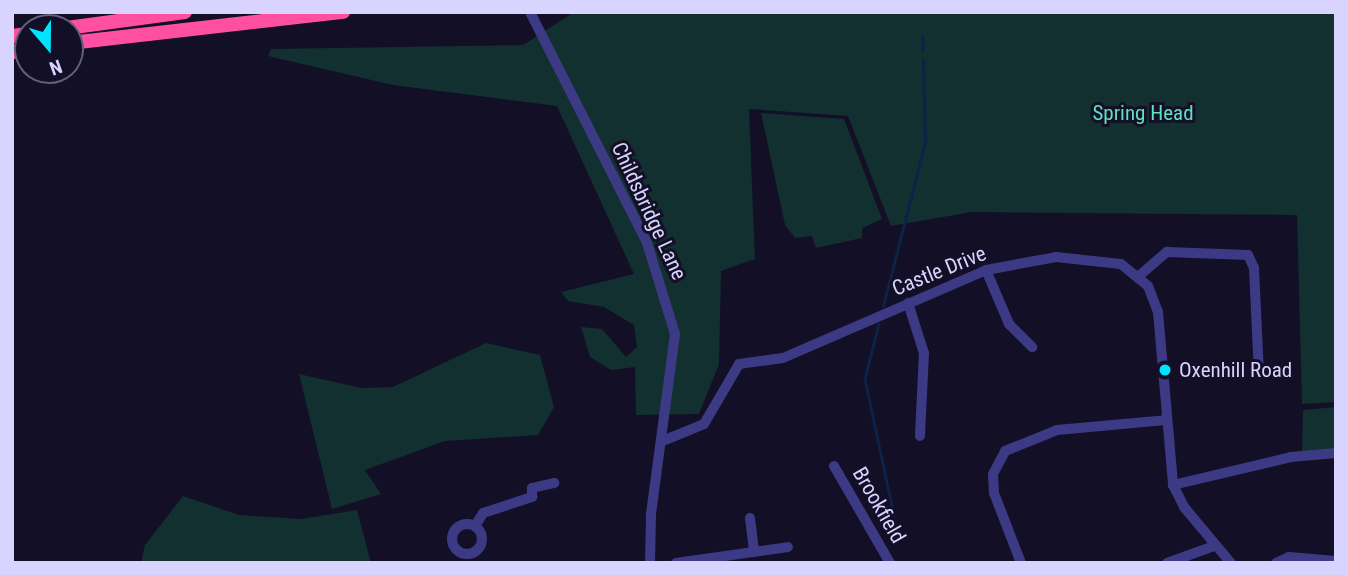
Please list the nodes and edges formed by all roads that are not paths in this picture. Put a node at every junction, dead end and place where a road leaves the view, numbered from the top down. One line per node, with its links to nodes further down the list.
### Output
1 (185, 12): 4 (highway)
2 (343, 12): 5 (highway)
3 (530, 12): 13 (street, Childsbridge Lane)
4 (84, 26)
5 (84, 41)
6 (986, 270): 7 (street, Castle Drive); 8 (street, Castle Drive); 9 (street)
7 (1139, 276): 10 (street); 11 (street)
8 (908, 303): 12 (street); 13 (street, Castle Drive)
9 (1031, 347)
10 (1259, 373)
11 (1166, 420): 17 (street); 28 (street)
12 (920, 436)
13 (665, 440): 25 (street, Childsbridge Lane)
14 (1336, 453): 17 (street)
15 (834, 466): 27 (street, Brookfield)
16 (554, 483): 19 (street)
17 (1173, 485): 20 (street)
18 (750, 518): 22 (street)
19 (475, 526): 23 (street); 23 (street)
20 (1214, 546): 29 (street); 30 (street)
21 (788, 547): 22 (street)
22 (754, 552): 26 (street)
23 (471, 558)
24 (1336, 561): 31 (street)
25 (650, 563)
26 (676, 563)
27 (890, 563)
28 (1021, 563)
29 (1167, 563)
30 (1231, 563)
31 (1276, 563)

